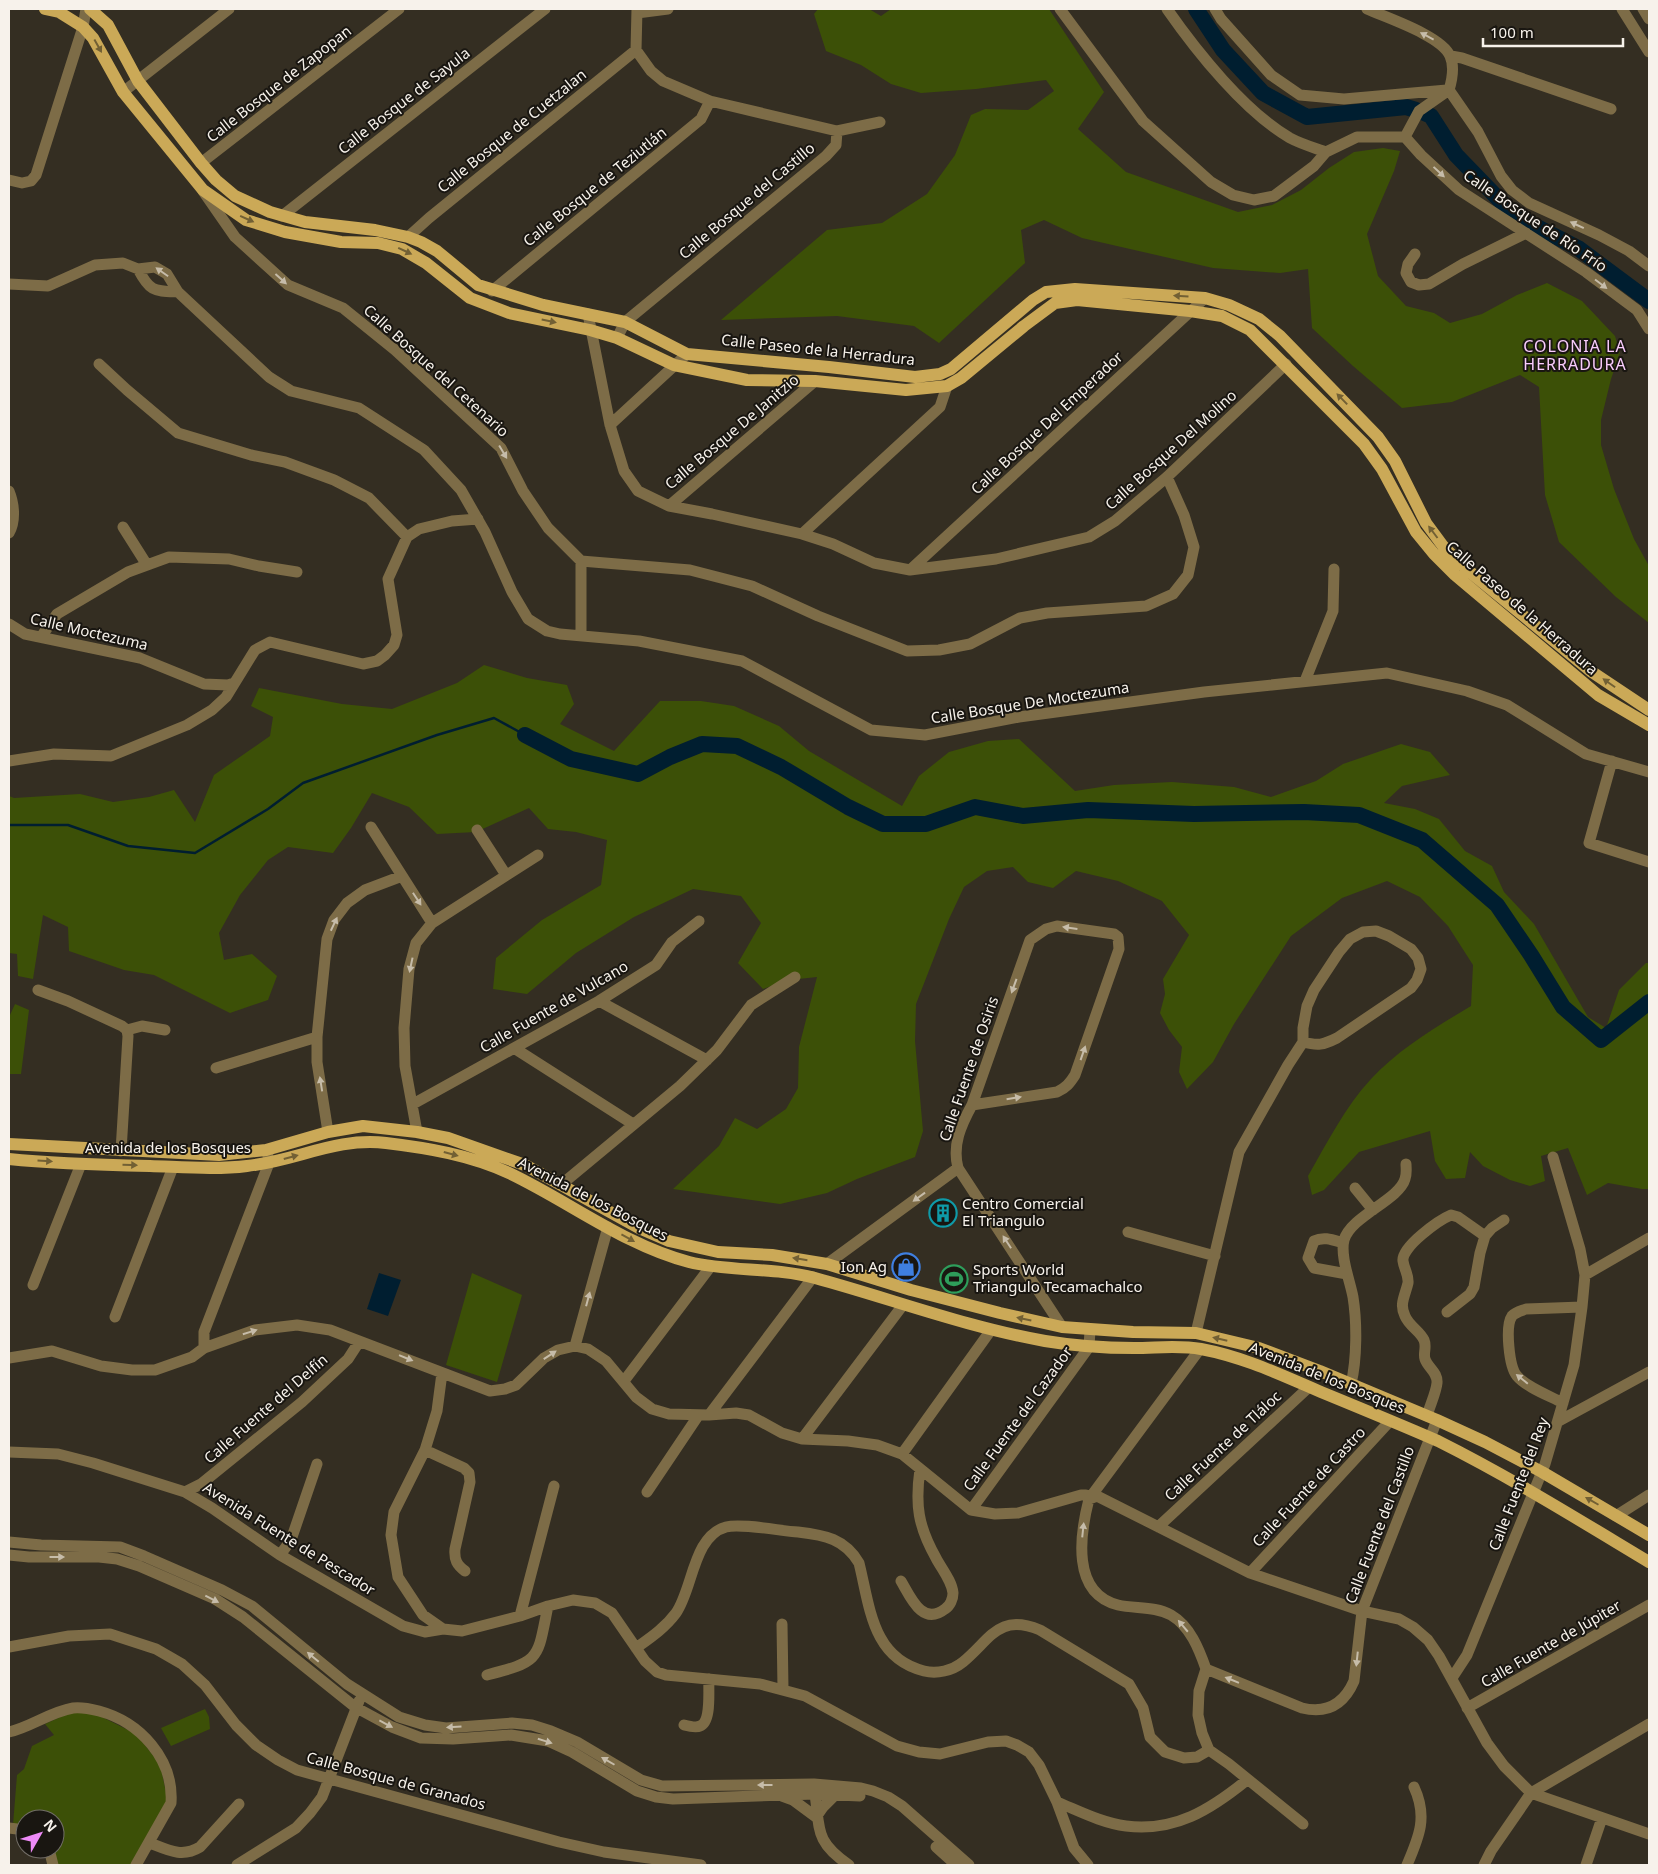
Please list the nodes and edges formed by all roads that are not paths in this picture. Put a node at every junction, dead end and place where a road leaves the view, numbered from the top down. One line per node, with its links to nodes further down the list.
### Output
1 (45, 9): 16 (main road, Calle Paseo de la Herradura)
2 (86, 9): 16 (street)
3 (90, 9): 21 (main road, Calle Paseo de la Herradura)
4 (229, 9): 21 (street)
5 (399, 9): 31 (street, Calle Bosque de Zapopan)
6 (545, 9): 34 (street, Calle Bosque de Sayula)
7 (668, 9): 14 (street)
8 (1060, 9): 30 (street)
9 (1167, 9): 30 (street)
10 (1215, 9): 22 (street)
11 (1367, 9): 19 (street, one-way to 11)
12 (1622, 9): 18 (street)
13 (1643, 9): 15 (street)
14 (637, 11): 17 (street)
15 (1649, 19)
16 (83, 27): 23 (main road, Calle Paseo de la Herradura, one-way to 23); 32 (street)
17 (636, 50): 24 (street, Calle Bosque del Castillo); 36 (street, Calle Bosque de Cuetzalan)
18 (1649, 52)
19 (1450, 56): 20 (street); 25 (street)
20 (1453, 76): 22 (street); 26 (street)
21 (138, 81): 23 (street); 31 (main road, Calle Paseo de la Herradura)
22 (1449, 90): 29 (street); 38 (street, Calle Bosque de Río Frío, one-way to 22)
23 (123, 92): 33 (main road, Calle Paseo de la Herradura)
24 (710, 102): 28 (street, Calle Bosque del Castillo); 41 (street, Calle Bosque de Teziutlán)
25 (1611, 109)
26 (1470, 113)
27 (880, 122): 28 (street)
28 (837, 131): 46 (street, Calle Bosque del Castillo)
29 (1405, 137): 30 (street); 35 (street, Calle Bosque de Río Frío, one-way to 35)
30 (1326, 152)
31 (201, 163): 34 (main road, Calle Paseo de la Herradura)
32 (9, 180)
33 (203, 190): 48 (main road, Calle Paseo de la Herradura, one-way to 48); 67 (street, Calle Bosque del Cetenario, one-way to 67)
34 (282, 216): 36 (main road, Calle Paseo de la Herradura)
35 (1526, 233): 37 (street); 47 (street, Calle Bosque de Río Frío, one-way to 47)
36 (408, 237): 41 (main road, Calle Paseo de la Herradura)
37 (1415, 254)
38 (1649, 266)
39 (138, 269): 40 (street, Calle Bosque De Moctezuma); 42 (street); 42 (street, Calle Bosque De Moctezuma, one-way to 39)
40 (9, 284)
41 (492, 291): 45 (main road, Calle Paseo de la Herradura)
42 (178, 292): 59 (street, Calle Bosque De Moctezuma)
43 (1205, 298): 44 (street, Calle Bosque Del Emperador); 50 (main road, Calle Paseo de la Herradura, one-way to 50); 77 (main road, Calle Paseo de la Herradura, one-way to 43)
44 (1190, 311): 52 (main road, Calle Paseo de la Herradura); 55 (main road, Calle Paseo de la Herradura); 70 (street, Calle Bosque Del Emperador)
45 (588, 314): 46 (main road, Calle Paseo de la Herradura); 48 (street, Calle Bosque Del Molino)
46 (624, 322): 49 (street); 50 (main road, Calle Paseo de la Herradura)
47 (1649, 329)
48 (590, 330): 49 (main road, Calle Paseo de la Herradura); 56 (street, Calle Bosque Del Molino)
49 (617, 338): 53 (main road, Calle Paseo de la Herradura)
50 (687, 354): 53 (street)
51 (99, 364): 66 (street)
52 (1286, 364): 57 (street, Calle Bosque Del Molino); 78 (main road, Calle Paseo de la Herradura)
53 (674, 365): 54 (main road, Calle Paseo de la Herradura); 56 (street)
54 (815, 382): 55 (main road, Calle Paseo de la Herradura); 60 (street, Calle Bosque De Janitzio)
55 (947, 386): 65 (street)
56 (610, 425): 60 (street, Calle Bosque Del Molino)
57 (1167, 477): 67 (street); 70 (street, Calle Bosque Del Molino)
58 (9, 491): 64 (street)
59 (467, 501): 61 (street, Calle Bosque De Moctezuma); 62 (street)
60 (669, 506): 65 (street, Calle Bosque Del Molino)
61 (478, 519): 62 (street); 73 (street, Calle Bosque De Moctezuma)
62 (452, 521): 66 (street)
63 (123, 527): 68 (street)
64 (9, 533)
65 (802, 534): 70 (street, Calle Bosque Del Molino)
66 (407, 537): 76 (street)
67 (581, 561): 73 (street)
68 (147, 565): 71 (street); 74 (street)
69 (1334, 569): 75 (street)
70 (910, 570)
71 (297, 572)
72 (9, 624): 74 (street, Calle Moctezuma)
73 (581, 635): 75 (street, Calle Bosque De Moctezuma)
74 (41, 637): 76 (street, Calle Moctezuma)
75 (1304, 681): 80 (street, Calle Bosque De Moctezuma)
76 (234, 683): 79 (street)
77 (1649, 710)
78 (1649, 725)
79 (9, 761)
80 (1612, 761): 81 (street, Calle Bosque De Moctezuma); 85 (street)
81 (1649, 772)
82 (371, 827): 87 (street)
83 (476, 830): 86 (street)
84 (538, 855): 86 (street)
85 (1649, 862)
86 (506, 875): 89 (street)
87 (402, 876): 89 (street, one-way to 89); 95 (street, one-way to 87)
88 (699, 921): 92 (street, Calle Fuente de Vulcano)
89 (432, 922): 100 (street, one-way to 100)
90 (796, 977): 98 (street)
91 (38, 990): 93 (street)
92 (599, 1001): 97 (street, Calle Fuente de Vulcano); 98 (street)
93 (127, 1030): 94 (street); 107 (street)
94 (165, 1030)
95 (317, 1037): 99 (street); 103 (street, one-way to 95)
96 (1303, 1042): 96 (street); 124 (street)
97 (514, 1048): 100 (street, Calle Fuente de Vulcano); 102 (street)
98 (707, 1060): 102 (street)
99 (216, 1068)
100 (412, 1104): 104 (street)
101 (972, 1105): 101 (street, Calle Fuente de Osiris, one-way to 101); 114 (street, Calle Fuente de Osiris)
102 (633, 1124): 115 (street)
103 (328, 1132): 104 (main road, Avenida de los Bosques); 106 (main road, Avenida de los Bosques)
104 (417, 1132): 115 (main road, Avenida de los Bosques)
105 (9, 1144): 107 (main road, Avenida de los Bosques)
106 (266, 1150): 107 (main road, Avenida de los Bosques); 110 (street)
107 (120, 1151)
108 (1553, 1157): 128 (street, Calle Fuente del Rey)
109 (12, 1161): 111 (main road, Avenida de los Bosques, one-way to 111)
110 (269, 1163): 113 (main road, Avenida de los Bosques); 119 (main road, Avenida de los Bosques, one-way to 119); 142 (street)
111 (81, 1164): 113 (main road, Avenida de los Bosques, one-way to 113); 130 (street)
112 (1406, 1164): 117 (street)
113 (173, 1167): 134 (street)
114 (958, 1168): 125 (street, one-way to 125); 135 (street, Calle Fuente de Osiris, one-way to 114)
115 (562, 1184): 125 (main road, Avenida de los Bosques, one-way to 115)
116 (1355, 1188): 117 (street)
117 (1373, 1210): 123 (street)
118 (1504, 1220): 121 (street)
119 (608, 1227): 126 (main road, Avenida de los Bosques, one-way to 126); 140 (street, one-way to 119)
120 (1128, 1232): 124 (street)
121 (1485, 1236): 133 (street); 152 (street, Calle Fuente del Castillo)
122 (1649, 1238): 128 (street)
123 (1343, 1243): 127 (street); 127 (street)
124 (1215, 1256): 138 (street)
125 (827, 1264): 135 (main road, Avenida de los Bosques, one-way to 125)
126 (711, 1266): 129 (main road, Avenida de los Bosques); 147 (street)
127 (1347, 1274): 148 (street)
128 (1585, 1275): 132 (street, Calle Fuente del Rey)
129 (813, 1277): 131 (main road, Avenida de los Bosques); 151 (street)
130 (32, 1285)
131 (903, 1305): 136 (main road, Avenida de los Bosques); 156 (street)
132 (1582, 1307): 150 (street, Calle Fuente del Rey); 150 (street, one-way to 132)
133 (1447, 1312)
134 (115, 1316)
135 (1062, 1327): 137 (main road, Avenida de los Bosques)
136 (992, 1330): 141 (main road, Avenida de los Bosques); 159 (street)
137 (1090, 1330): 138 (main road, Avenida de los Bosques); 141 (street)
138 (1196, 1333): 148 (main road, Avenida de los Bosques, one-way to 138)
139 (360, 1342): 142 (street, one-way to 139); 146 (street, one-way to 146); 164 (street, Calle Fuente del Delfín)
140 (575, 1346): 146 (street, one-way to 140); 147 (street)
141 (1089, 1347): 143 (main road, Avenida de los Bosques); 169 (street, Calle Fuente del Cazador)
142 (204, 1348): 144 (street)
143 (1200, 1349): 149 (main road, Avenida de los Bosques); 168 (street)
144 (9, 1358)
145 (1649, 1372): 154 (street)
146 (442, 1373): 157 (street)
147 (624, 1381): 151 (street)
148 (1351, 1384): 152 (main road, Avenida de los Bosques)
149 (1309, 1387): 153 (main road, Avenida de los Bosques); 171 (street, Calle Fuente de Tláloc)
150 (1563, 1403): 154 (street, Calle Fuente del Rey)
151 (703, 1415): 156 (street); 165 (street)
152 (1432, 1418): 155 (street, Calle Fuente del Castillo); 162 (main road, Avenida de los Bosques)
153 (1390, 1421): 155 (main road, Avenida de los Bosques); 178 (street, Calle Fuente de Castro)
154 (1559, 1421): 162 (street, Calle Fuente del Rey)
155 (1431, 1438): 166 (main road, Avenida de los Bosques); 182 (street, Calle Fuente del Castillo)
156 (802, 1439): 159 (street)
157 (425, 1450): 177 (street); 185 (street)
158 (9, 1452): 164 (street, Avenida Fuente de Pescador)
159 (902, 1454): 161 (street)
160 (317, 1464): 175 (street)
161 (920, 1469): 169 (street); 179 (street)
162 (1542, 1472): 166 (street, Calle Fuente del Rey); 170 (main road, Avenida de los Bosques, one-way to 162)
163 (554, 1486): 183 (street)
164 (185, 1492): 175 (street, Avenida Fuente de Pescador)
165 (648, 1492)
166 (1534, 1494): 176 (main road, Avenida de los Bosques); 191 (street, Calle Fuente del Rey)
167 (1649, 1495): 170 (street)
168 (1089, 1499): 169 (street); 171 (street); 188 (street, one-way to 168)
169 (971, 1510)
170 (1616, 1516): 172 (main road, Avenida de los Bosques)
171 (1158, 1528): 178 (street)
172 (1649, 1535)
173 (9, 1542): 193 (street, one-way to 173)
174 (9, 1555): 194 (street, one-way to 194)
175 (280, 1555): 185 (street, Avenida Fuente de Pescador)
176 (1649, 1562)
177 (465, 1572)
178 (1250, 1573): 182 (street)
179 (901, 1581)
180 (1649, 1605): 195 (street, Calle Fuente de Júpiter)
181 (548, 1606): 183 (street, Avenida Fuente de Pescador); 187 (street, Avenida Fuente de Pescador); 189 (street)
182 (1362, 1611): 188 (street, Calle Fuente del Castillo, one-way to 188); 191 (street)
183 (520, 1616): 185 (street, Avenida Fuente de Pescador)
184 (782, 1624): 192 (street)
185 (443, 1629)
186 (9, 1647): 200 (street, Calle Bosque de Granados)
187 (636, 1648): 190 (street, Avenida Fuente de Pescador); 199 (street)
188 (1206, 1669): 199 (street)
189 (487, 1675)
190 (709, 1678): 192 (street, Avenida Fuente de Pescador); 197 (street)
191 (1452, 1678): 195 (street)
192 (783, 1689): 207 (street, Avenida Fuente de Pescador)
193 (361, 1694): 194 (street); 203 (street, one-way to 193)
194 (356, 1707): 200 (street); 206 (street, one-way to 206)
195 (1468, 1708): 204 (street)
196 (1649, 1724): 204 (street)
197 (684, 1725)
198 (9, 1732): 213 (street)
199 (1209, 1750): 201 (street)
200 (329, 1780): 215 (street); 216 (street, Calle Bosque de Granados)
201 (1247, 1780): 207 (street); 211 (street)
202 (1414, 1787): 221 (street)
203 (814, 1789): 205 (street); 206 (street); 209 (street); 219 (street)
204 (1532, 1793): 210 (street); 222 (street)
205 (836, 1794): 209 (street); 218 (street)
206 (781, 1795): 209 (street)
207 (1057, 1802): 220 (street, Avenida Fuente de Pescador)
208 (239, 1804): 213 (street)
209 (816, 1817): 217 (street)
210 (1602, 1818): 212 (street); 223 (street)
211 (1303, 1824)
212 (1649, 1834)
213 (150, 1843): 214 (street)
214 (136, 1865)
215 (237, 1865)
216 (701, 1865)
217 (849, 1865)
218 (956, 1865)
219 (969, 1865)
220 (1088, 1865)
221 (1407, 1865)
222 (1484, 1865)
223 (1586, 1865)

